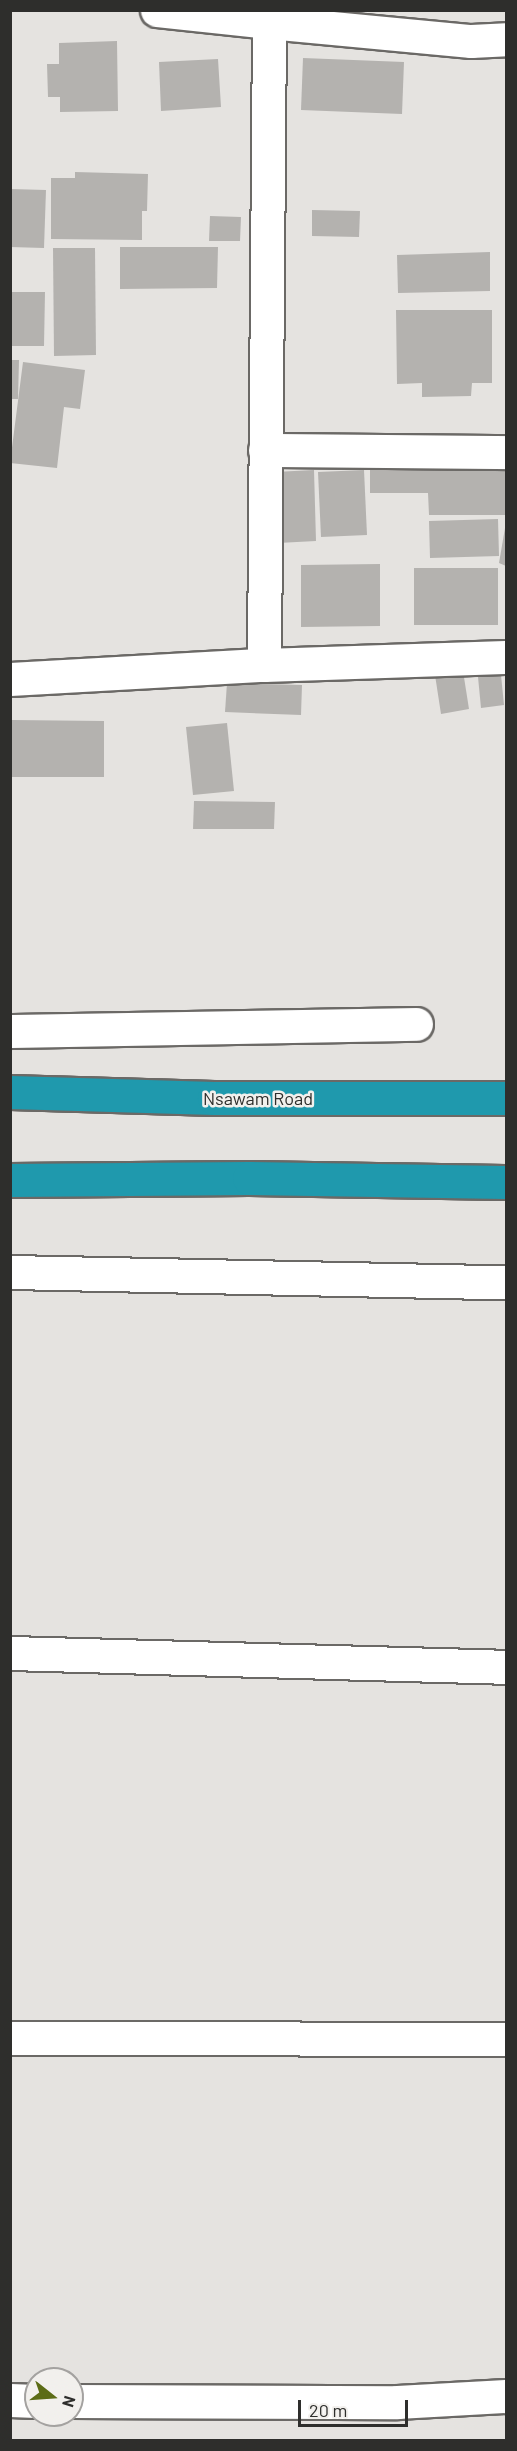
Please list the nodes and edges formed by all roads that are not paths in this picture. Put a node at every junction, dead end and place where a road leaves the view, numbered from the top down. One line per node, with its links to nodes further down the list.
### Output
1 (157, 10): 2 (street)
2 (269, 22): 3 (street); 4 (street)
3 (507, 39)
4 (266, 450): 5 (street); 7 (street)
5 (507, 452)
6 (507, 657): 7 (street)
7 (264, 665): 8 (street)
8 (10, 679)
9 (416, 1024): 10 (street)
10 (10, 1031)
11 (10, 1092): 12 (highway, Nsawam Road)
12 (507, 1098)
13 (10, 1180): 14 (highway)
14 (507, 1182)
15 (10, 1272): 16 (street)
16 (507, 1282)
17 (10, 1653): 18 (street)
18 (507, 1667)
19 (10, 2038): 20 (street)
20 (507, 2039)
21 (507, 2396): 22 (street)
22 (84, 2401)

